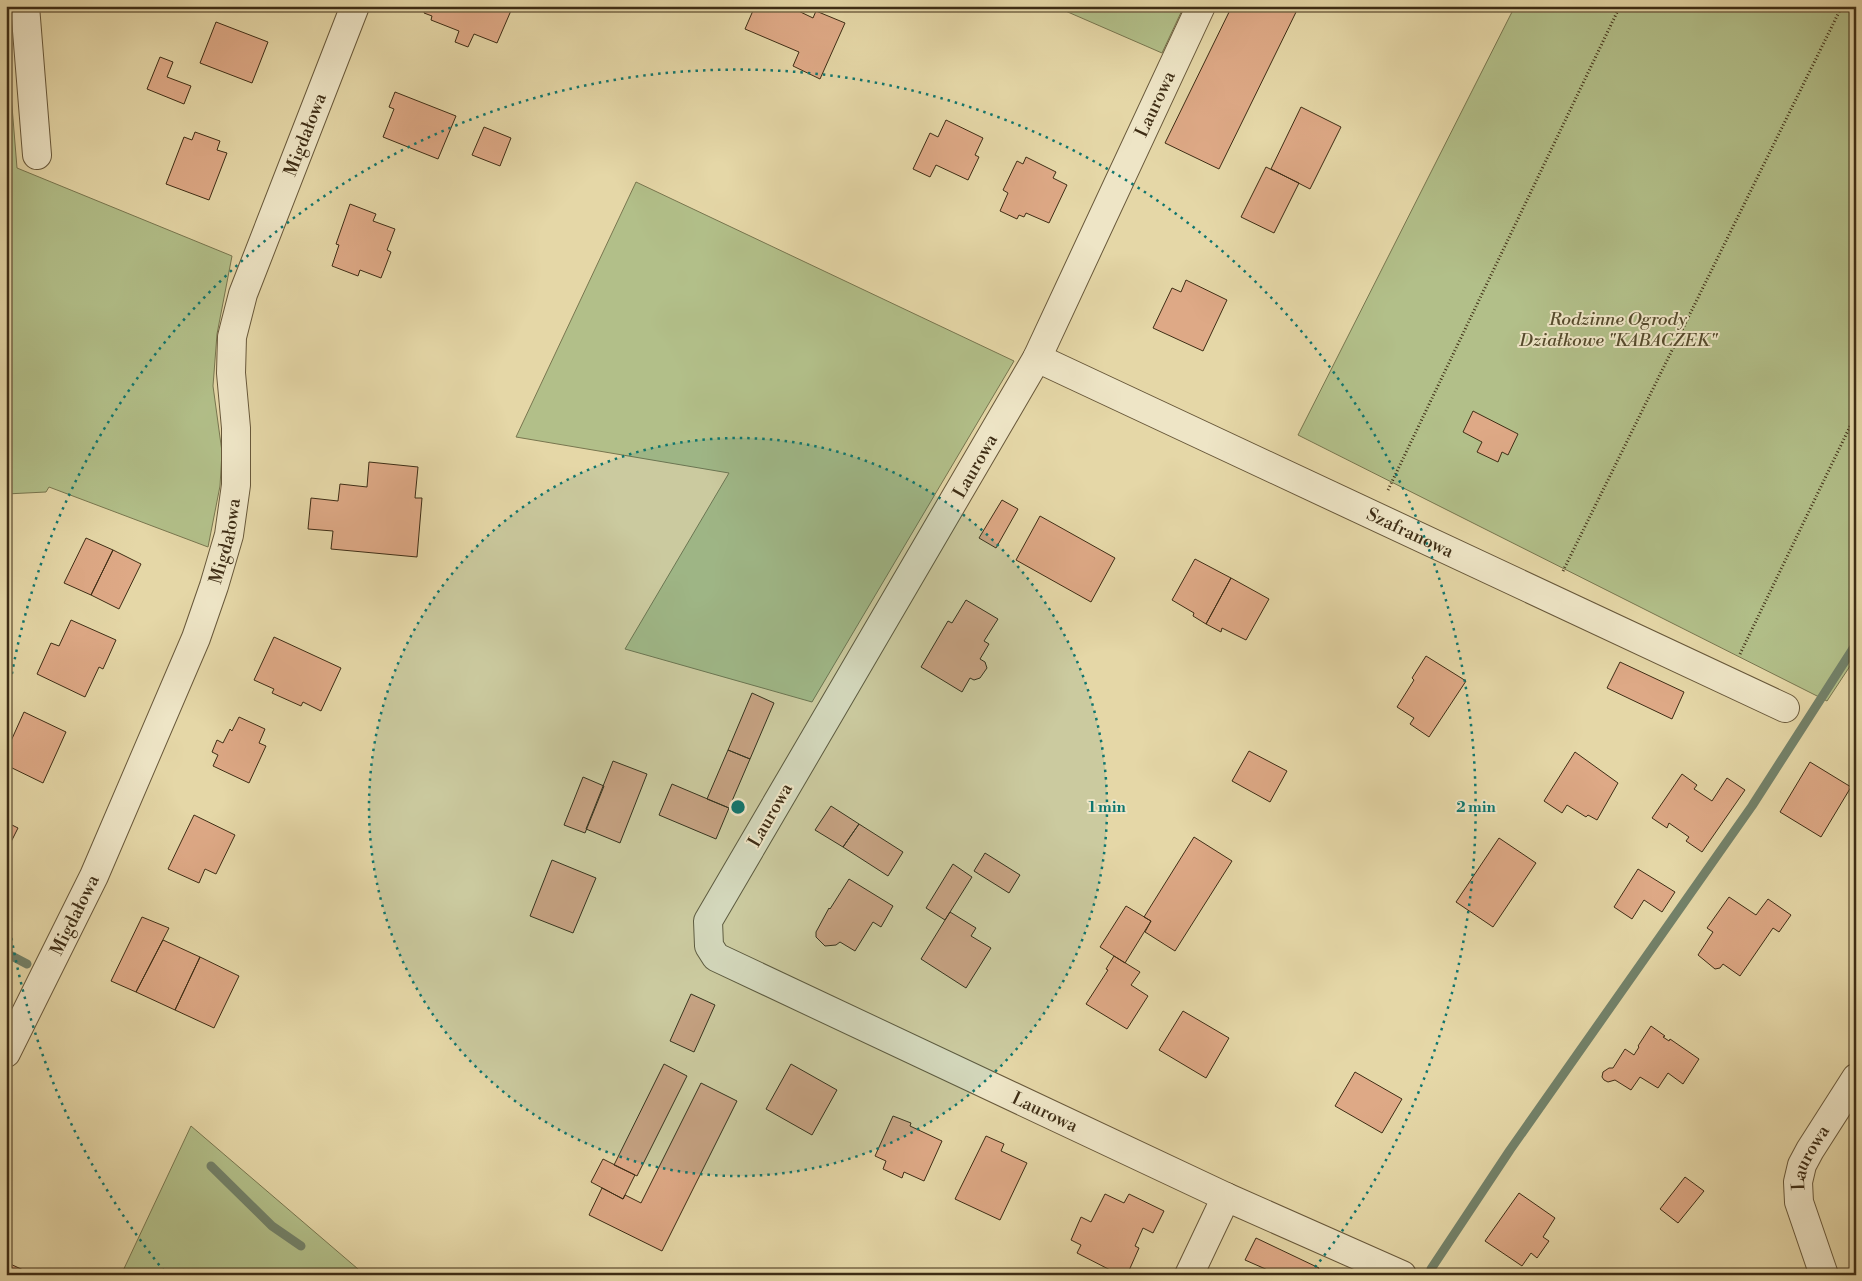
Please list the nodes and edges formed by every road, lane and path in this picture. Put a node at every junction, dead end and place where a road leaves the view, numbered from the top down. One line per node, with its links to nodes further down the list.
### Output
1 (25, 6): 6 (street)
2 (355, 6): 13 (street, Migdałowa)
3 (1201, 6): 7 (street, Laurowa)
4 (1620, 6): 9 (path)
5 (1842, 6): 10 (path)
6 (37, 155)
7 (1037, 358): 9 (street, Szafranowa); 15 (street, Laurowa)
8 (1856, 414): 11 (path)
9 (1376, 516): 10 (street, Szafranowa)
10 (1550, 598): 11 (street, Szafranowa)
11 (1727, 682): 12 (street, Szafranowa)
12 (1785, 708)
13 (6, 1053)
14 (1856, 1078): 18 (street, Laurowa)
15 (1226, 1197): 16 (street); 17 (street, Laurowa)
16 (1189, 1275)
17 (1402, 1275)
18 (1824, 1275)

